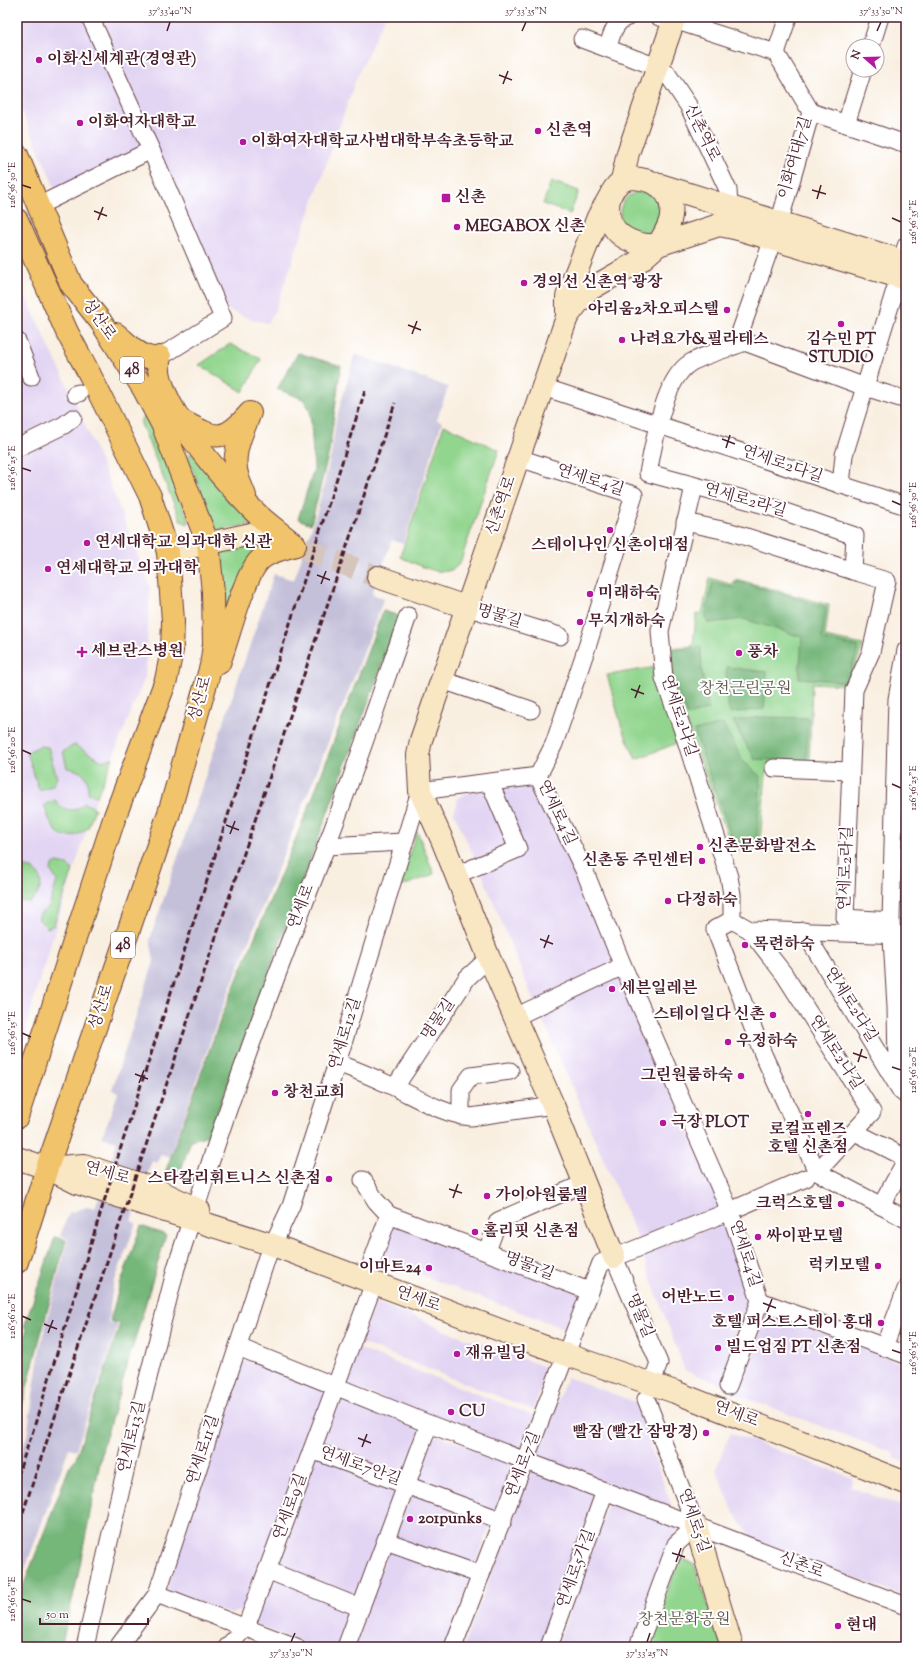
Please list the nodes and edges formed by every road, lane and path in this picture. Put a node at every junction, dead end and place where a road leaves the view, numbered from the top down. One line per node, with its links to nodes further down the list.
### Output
1 (90, 17): 15 (street)
2 (628, 17): 8 (street)
3 (788, 17): 9 (street)
4 (880, 17): 6 (street)
5 (669, 18): 9 (street); 10 (street)
6 (873, 38)
7 (582, 39): 8 (street)
8 (608, 47): 10 (street)
9 (776, 53): 12 (street, 이화여대7길)
10 (658, 67): 17 (street); 21 (street, 신촌역로)
11 (860, 78): 13 (street)
12 (811, 112): 13 (street); 23 (street, 이화여대7길)
13 (846, 124): 14 (street)
14 (906, 144)
15 (151, 150): 20 (street); 30 (street)
16 (17, 155): 20 (main road, 성산로 / 48)
17 (622, 180): 18 (street); 19 (street)
18 (660, 185): 21 (street); 24 (street)
19 (609, 198): 24 (street); 26 (street, 신촌역로)
20 (38, 206): 27 (main road, 성산로 / 48)
21 (735, 209): 23 (street)
22 (17, 220): 48 (main road, 성산로 / 48)
23 (776, 231): 24 (street, 신촌역로); 25 (street, 신촌역로); 29 (street)
24 (658, 245): 26 (street, 신촌역로)
25 (904, 265): 33 (street, 신촌역로)
26 (567, 317): 32 (street, 신촌역로)
27 (102, 322): 30 (main road); 34 (main road, 성산로 / 48)
28 (17, 341): 31 (street)
29 (745, 342): 33 (street); 38 (street)
30 (160, 357): 37 (main road)
31 (31, 377)
32 (543, 387): 38 (street, 연세로2다길); 40 (street, 신촌역로)
33 (865, 387): 35 (street); 41 (street, 신촌역로)
34 (143, 388): 37 (main road); 46 (main road, 성산로 / 48)
35 (906, 400)
36 (73, 418): 39 (street)
37 (178, 419): 43 (main road); 43 (main road)
38 (658, 424): 41 (street, 연세로2다길); 42 (street, 연세로2라길)
39 (17, 448)
40 (519, 458): 51 (street, 신촌역로); 60 (street, 연세로4길)
41 (841, 485): 44 (street, 연세로2다길)
42 (694, 487): 45 (street, 연세로2나길); 49 (street, 연세로2라길)
43 (248, 506): 47 (main road)
44 (906, 506)
45 (685, 522): 49 (street, 연세로2라길); 66 (street, 연세로2나길)
46 (208, 544): 47 (street); 48 (street); 57 (main road, 성산로 / 48)
47 (300, 547): 57 (main road)
48 (168, 552): 80 (main road, 성산로 / 48)
49 (853, 571): 59 (street, 연세로2라길)
50 (378, 577): 51 (street)
51 (466, 607): 53 (street, 명물길); 55 (street, 명물길)
52 (408, 616): 64 (street, 연세로)
53 (560, 636)
54 (906, 650): 68 (street, 연세로2다길)
55 (442, 680): 56 (street); 62 (street, 명물길)
56 (531, 710)
57 (195, 721): 84 (main road, 성산로 / 48)
58 (774, 768): 59 (street)
59 (850, 772): 68 (street, 연세로2라길)
60 (538, 776): 61 (street); 71 (street, 연세로4길)
61 (490, 783): 62 (street); 65 (street)
62 (420, 791): 63 (street, 연세로12길); 65 (street, 명물길)
63 (403, 842): 64 (street); 73 (street, 연세로12길)
64 (326, 846): 88 (street, 연세로)
65 (456, 875): 70 (street, 명물길)
66 (732, 920): 67 (street); 85 (street)
67 (750, 930): 69 (street); 81 (street, 연세로2나길)
68 (896, 930): 69 (street); 75 (street, 연세로2다길)
69 (804, 931): 75 (street, 연세로2다길)
70 (489, 958): 72 (street, 명물길); 76 (street, 명물길)
71 (624, 966): 72 (street); 90 (street, 연세로4길)
72 (515, 1017): 78 (street, 명물길)
73 (337, 1063): 76 (street); 94 (street, 연세로12길)
74 (510, 1071): 79 (street)
75 (896, 1080): 77 (street, 연세로2다길)
76 (395, 1087): 79 (street)
77 (906, 1095)
78 (554, 1105): 79 (street); 87 (street, 명물길)
79 (461, 1116)
80 (17, 1117)
81 (855, 1132): 83 (street); 85 (street, 연세로2나길)
82 (17, 1158): 84 (street, 연세로)
83 (906, 1159): 89 (street)
84 (47, 1168): 93 (street, 연세로); 94 (street, 연세로); 97 (main road, 성산로 / 48)
85 (812, 1175): 89 (street); 90 (street, 연세로4길)
86 (363, 1180): 91 (street)
87 (585, 1183): 95 (street); 96 (street, 명물길)
88 (199, 1198)
89 (881, 1206): 92 (street)
90 (730, 1211): 96 (street); 101 (street, 연세로4길)
91 (389, 1215): 95 (street, 명물1길); 98 (street)
92 (906, 1219)
93 (190, 1223): 94 (street, 연세로); 125 (street, 연세로13길)
94 (273, 1245): 98 (street, 연세로); 102 (street, 연세로11길)
95 (487, 1251): 100 (street, 명물1길)
96 (614, 1257): 100 (street); 106 (street, 명물길)
97 (17, 1262)
98 (372, 1275): 104 (street, 연세로); 107 (street, 연세로9길)
99 (906, 1290): 103 (street)
100 (589, 1291): 104 (street)
101 (760, 1302): 103 (street); 108 (street, 연세로4길)
102 (238, 1347): 107 (street); 121 (street, 연세로11길)
103 (884, 1347): 105 (street)
104 (564, 1354): 112 (street, 연세로7길); 113 (street, 연세로)
105 (906, 1355)
106 (655, 1374)
107 (336, 1386): 110 (street); 111 (street, 연세로9길)
108 (728, 1386)
109 (646, 1399): 117 (street, 연세로5길)
110 (429, 1424): 112 (street); 114 (street, 연세로7안길)
111 (312, 1450): 114 (street, 연세로7안길); 119 (street, 연세로9길)
112 (526, 1460): 115 (street); 116 (street, 연세로7길)
113 (906, 1483)
114 (408, 1484): 116 (street, 연세로7안길); 118 (street, 연세로7안길)
115 (605, 1491): 117 (street); 131 (street, 연세로5가길)
116 (503, 1521): 120 (street, 연세로7길)
117 (696, 1526): 122 (street, 신촌로); 132 (street); 133 (street, 연세로5길)
118 (386, 1541): 120 (street); 123 (street, 연세로7안길)
119 (267, 1570): 123 (street); 124 (street, 연세로9길)
120 (481, 1575): 130 (street, 연세로7길)
121 (157, 1594): 124 (street); 126 (street, 연세로11길)
122 (906, 1606)
123 (361, 1608): 129 (street, 연세로7안길)
124 (246, 1627): 127 (street, 연세로9길); 128 (street)
125 (86, 1647)
126 (118, 1647)
127 (227, 1647)
128 (296, 1647)
129 (346, 1647)
130 (453, 1647)
131 (549, 1647)
132 (638, 1647)
133 (732, 1647)

